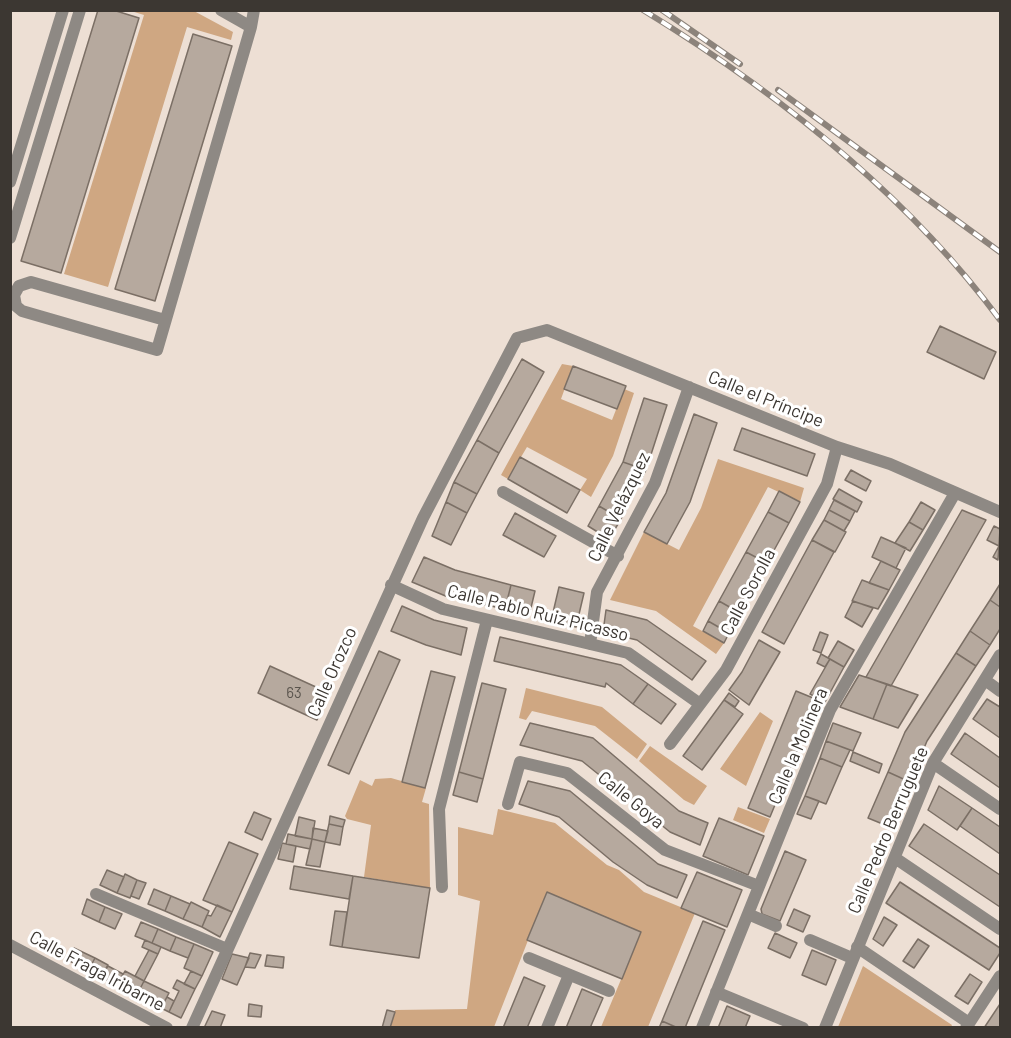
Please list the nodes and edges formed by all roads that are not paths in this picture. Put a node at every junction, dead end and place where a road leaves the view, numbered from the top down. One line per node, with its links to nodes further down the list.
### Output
1 (63, 10): 6 (street)
2 (81, 10): 7 (street)
3 (221, 10): 5 (street)
4 (254, 10): 5 (street)
5 (251, 27): 8 (street)
6 (10, 182)
7 (10, 238)
8 (165, 320): 8 (street)
9 (517, 338): 10 (street, Calle el Príncipe); 16 (street, Calle Orozco)
10 (689, 387): 11 (street, Calle el Príncipe); 15 (street, Calle Velázquez)
11 (837, 447): 13 (street, Calle el Príncipe); 22 (street, Calle Sorolla)
12 (503, 492): 15 (street)
13 (955, 493): 14 (street, Calle el Príncipe); 28 (street, Calle la Molinera)
14 (1000, 512)
15 (618, 556): 18 (street, Calle Velázquez)
16 (391, 585): 17 (street, Calle Pablo Ruiz Picasso); 36 (street, Calle Orozco)
17 (487, 620): 18 (street, Calle Pablo Ruiz Picasso); 29 (street)
18 (590, 644): 22 (street, Calle Pablo Ruiz Picasso)
19 (1000, 655): 20 (street, Calle Pedro Berruguete)
20 (985, 680): 21 (street); 24 (street, Calle Pedro Berruguete)
21 (1000, 691)
22 (700, 704): 23 (street, Calle Sorolla)
23 (670, 744)
24 (933, 763): 26 (street); 27 (street, Calle Pedro Berruguete)
25 (508, 804): 28 (street, Calle Goya)
26 (1000, 809)
27 (895, 858): 33 (street); 37 (street, Calle Pedro Berruguete)
28 (759, 886): 31 (street, Calle la Molinera)
29 (442, 887)
30 (96, 894): 36 (street)
31 (748, 914): 32 (street); 42 (street, Calle la Molinera)
32 (776, 926)
33 (1000, 929)
34 (810, 940): 37 (street)
35 (10, 945): 45 (street, Calle Fraga Iribarne)
36 (227, 950): 46 (street, Calle Orozco)
37 (855, 952): 43 (street); 49 (street, Calle Pedro Berruguete)
38 (529, 958): 39 (street)
39 (569, 975): 41 (street); 47 (street)
40 (1000, 976): 43 (street)
41 (609, 991)
42 (716, 992): 44 (street); 48 (street, Calle la Molinera)
43 (967, 1025)
44 (799, 1027)
45 (167, 1028)
46 (192, 1028)
47 (547, 1028)
48 (702, 1028)
49 (825, 1028)

